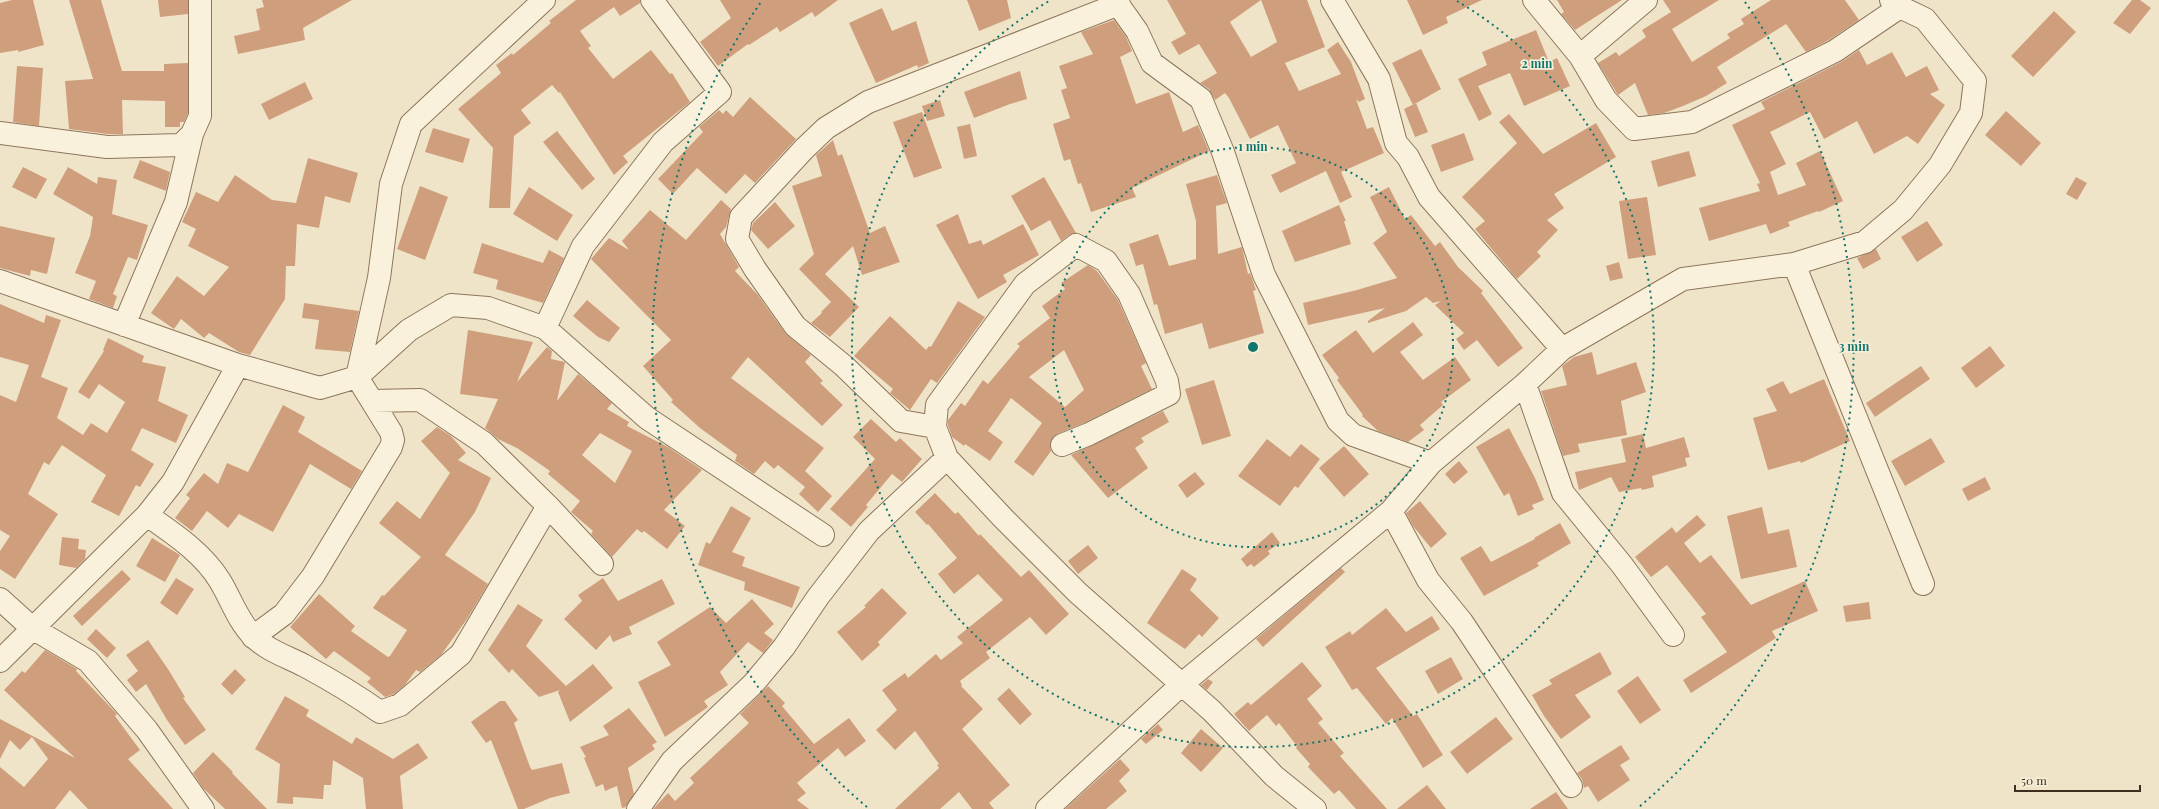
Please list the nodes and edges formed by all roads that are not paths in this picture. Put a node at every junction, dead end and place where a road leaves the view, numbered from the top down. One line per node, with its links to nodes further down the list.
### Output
1 (200, 0): 11 (street)
2 (544, 0): 18 (street)
3 (652, 0): 15 (street)
4 (1332, 0): 16 (street)
5 (1534, 0): 9 (street)
6 (1646, 0): 9 (street)
7 (1117, 2): 21 (street); 24 (street)
8 (1900, 2): 9 (street); 12 (street)
9 (1580, 56)
10 (0, 133): 11 (street)
11 (192, 134): 14 (street)
12 (1794, 264): 16 (street); 30 (street)
13 (0, 281): 14 (street)
14 (124, 325): 17 (street)
15 (545, 328): 18 (street); 28 (street)
16 (1562, 349): 19 (street)
17 (238, 365): 18 (street); 27 (street)
18 (357, 377): 20 (street)
19 (1525, 384): 24 (street); 33 (street)
20 (372, 401): 25 (street); 34 (street)
21 (935, 427): 22 (street); 23 (street)
22 (1062, 445)
23 (947, 458): 36 (street); 39 (street)
24 (1431, 463): 26 (street)
25 (548, 506): 29 (street); 34 (street)
26 (1390, 511): 36 (street); 37 (street)
27 (147, 514): 32 (street); 34 (street)
28 (823, 535)
29 (602, 564)
30 (1923, 584)
31 (0, 600): 32 (street)
32 (32, 628): 35 (street); 38 (street)
33 (1673, 635)
34 (253, 637)
35 (0, 660)
36 (1182, 684): 40 (street); 41 (street)
37 (1571, 786)
38 (203, 809)
39 (638, 809)
40 (1047, 809)
41 (1315, 809)

